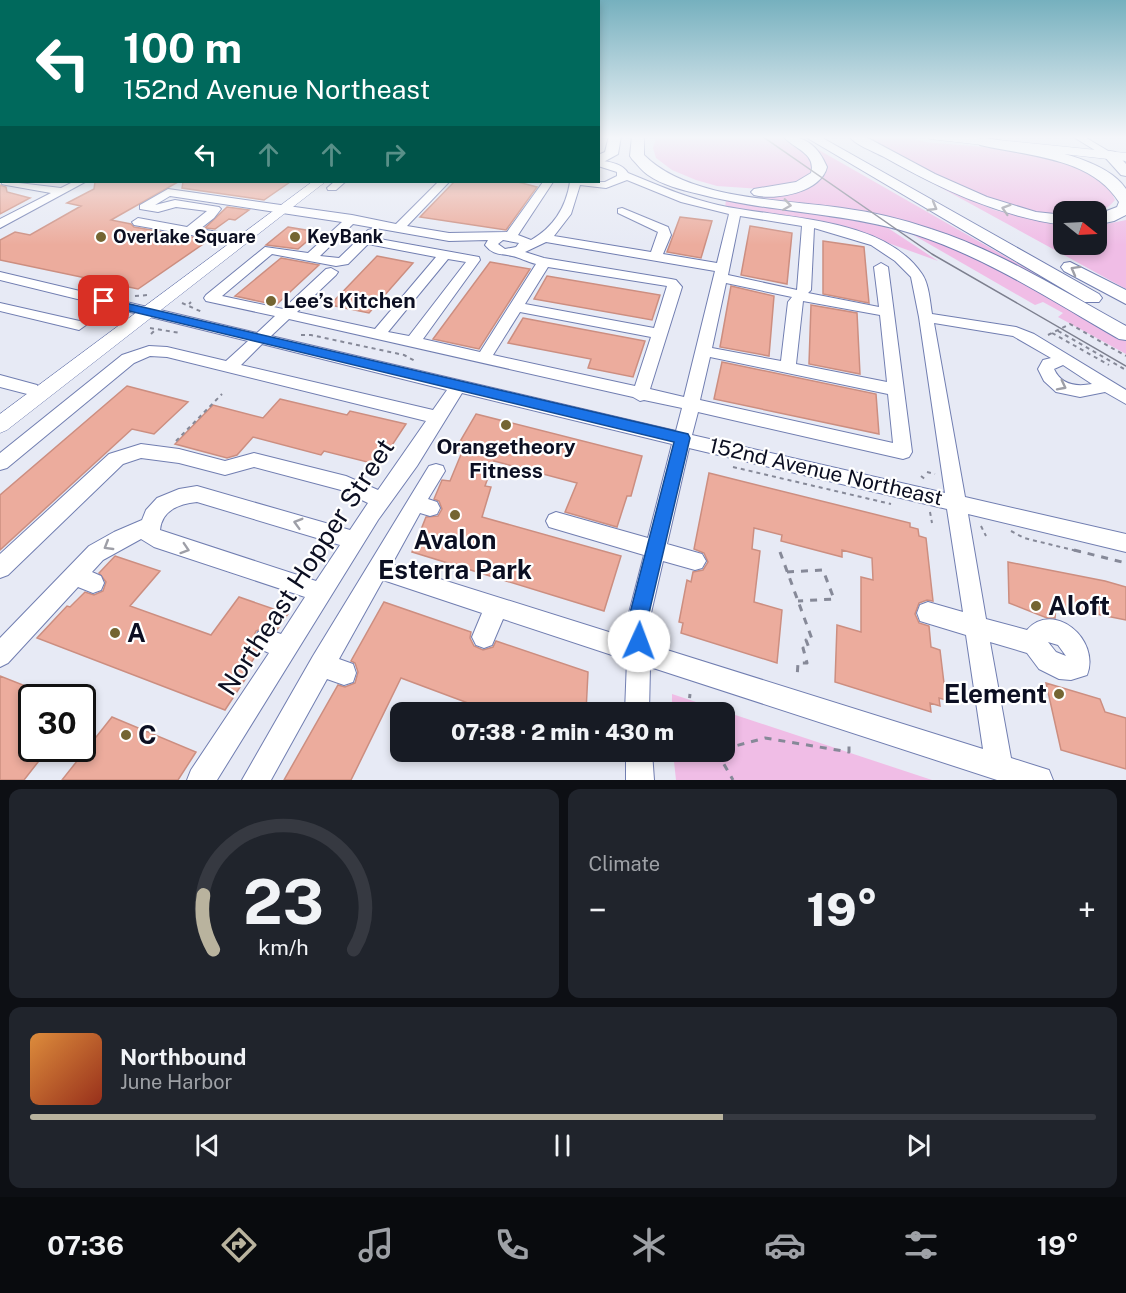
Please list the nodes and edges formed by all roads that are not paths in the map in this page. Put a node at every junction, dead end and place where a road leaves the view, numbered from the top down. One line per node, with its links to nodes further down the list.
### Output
1 (622, 172): 9 (street)
2 (654, 172): 63 (highway, one-way to 63)
3 (669, 172): 4 (highway)
4 (818, 172)
5 (874, 172): 59 (highway, one-way to 59)
6 (898, 172): 52 (highway, one-way to 6)
7 (925, 172): 27 (highway, one-way to 7)
8 (1094, 172): 22 (highway)
9 (624, 175): 18 (street); 19 (street)
10 (12, 183): 20 (street)
11 (78, 183): 20 (street)
12 (306, 183): 23 (main road)
13 (317, 183): 23 (main road)
14 (443, 183): 33 (street)
15 (548, 183): 39 (street)
16 (575, 183): 21 (street)
17 (590, 183): 18 (street)
18 (606, 185): 19 (street); 21 (street)
19 (653, 188): 25 (street)
20 (61, 191): 31 (street)
21 (574, 198): 35 (street)
22 (1126, 202): 26 (highway)
23 (279, 208): 28 (street); 34 (street); 37 (main road); 53 (main road)
24 (622, 211): 43 (street)
25 (735, 212): 30 (street); 47 (street)
26 (1107, 217)
27 (1053, 218)
28 (352, 219): 32 (street); 42 (street)
29 (138, 222): 34 (street)
30 (808, 223): 51 (street); 58 (street)
31 (0, 224)
32 (382, 224): 33 (street); 38 (street)
33 (399, 228): 36 (street)
34 (189, 231): 37 (street)
35 (547, 236): 39 (street); 43 (street)
36 (449, 237): 39 (street); 40 (street)
37 (231, 238): 53 (main road)
38 (365, 240): 41 (street); 42 (street)
39 (513, 242): 40 (street); 40 (street); 44 (street)
40 (492, 247)
41 (445, 254): 61 (street); 65 (street)
42 (311, 258): 57 (street)
43 (655, 258): 47 (street)
44 (544, 262): 55 (street); 62 (street)
45 (881, 267): 56 (street)
46 (331, 272): 57 (street)
47 (721, 273): 51 (street); 66 (street)
48 (0, 276): 49 (street, 152nd Avenue Northeast)
49 (16, 280): 50 (street); 53 (street, 152nd Avenue Northeast)
50 (0, 290)
51 (801, 296): 56 (street); 70 (street)
52 (1126, 298)
53 (139, 300): 64 (street, 152nd Avenue Northeast); 74 (main road); 81 (main road)
54 (0, 307): 60 (street)
55 (517, 307): 62 (street); 67 (street)
56 (885, 312): 75 (street)
57 (286, 314): 61 (street); 64 (street)
58 (926, 317): 68 (street); 86 (street)
59 (1126, 317)
60 (79, 325)
61 (378, 334): 65 (street)
62 (660, 334): 76 (street)
63 (1126, 334)
64 (259, 338): 69 (street); 73 (street, 152nd Avenue Northeast)
65 (412, 343): 67 (street)
66 (704, 351): 70 (street); 78 (street)
67 (483, 359): 76 (street)
68 (1063, 360): 71 (street); 71 (street, one-way to 71)
69 (229, 367): 80 (street); 83 (street)
70 (788, 369): 75 (street)
71 (1103, 377): 77 (street)
72 (3, 384): 74 (street)
73 (459, 386): 80 (street, Northeast Hopper Street); 82 (street, 152nd Avenue Northeast)
74 (31, 389): 79 (main road); 81 (main road)
75 (896, 390): 78 (street)
76 (640, 395): 78 (street)
77 (1126, 398)
78 (690, 406): 82 (street)
79 (0, 412)
80 (439, 418): 85 (street, Northeast Hopper Street)
81 (0, 424)
82 (683, 438): 86 (street, 152nd Avenue Northeast); 91 (street)
83 (0, 463)
84 (436, 471): 94 (street)
85 (381, 500): 89 (street, Northeast Hopper Street); 93 (street)
86 (955, 502): 90 (street, 152nd Avenue Northeast); 98 (street)
87 (556, 521): 91 (street)
88 (149, 526): 89 (street, one-way to 88); 95 (street, one-way to 95); 102 (street, one-way to 102)
89 (354, 540): 95 (street, Northeast Hopper Street)
90 (1126, 543)
91 (654, 548): 92 (street); 101 (street)
92 (695, 561)
93 (0, 568)
94 (378, 569): 96 (street); 107 (street)
95 (320, 592): 106 (street, Northeast Hopper Street)
96 (496, 607): 99 (street); 101 (street)
97 (928, 613): 98 (street)
98 (975, 627): 100 (street); 105 (street)
99 (484, 637)
100 (1035, 644)
101 (639, 653): 103 (street); 105 (street)
102 (0, 655)
103 (637, 702)
104 (639, 762): 108 (street)
105 (999, 767): 109 (street)
106 (201, 780)
107 (256, 780)
108 (640, 780)
109 (1039, 780)

